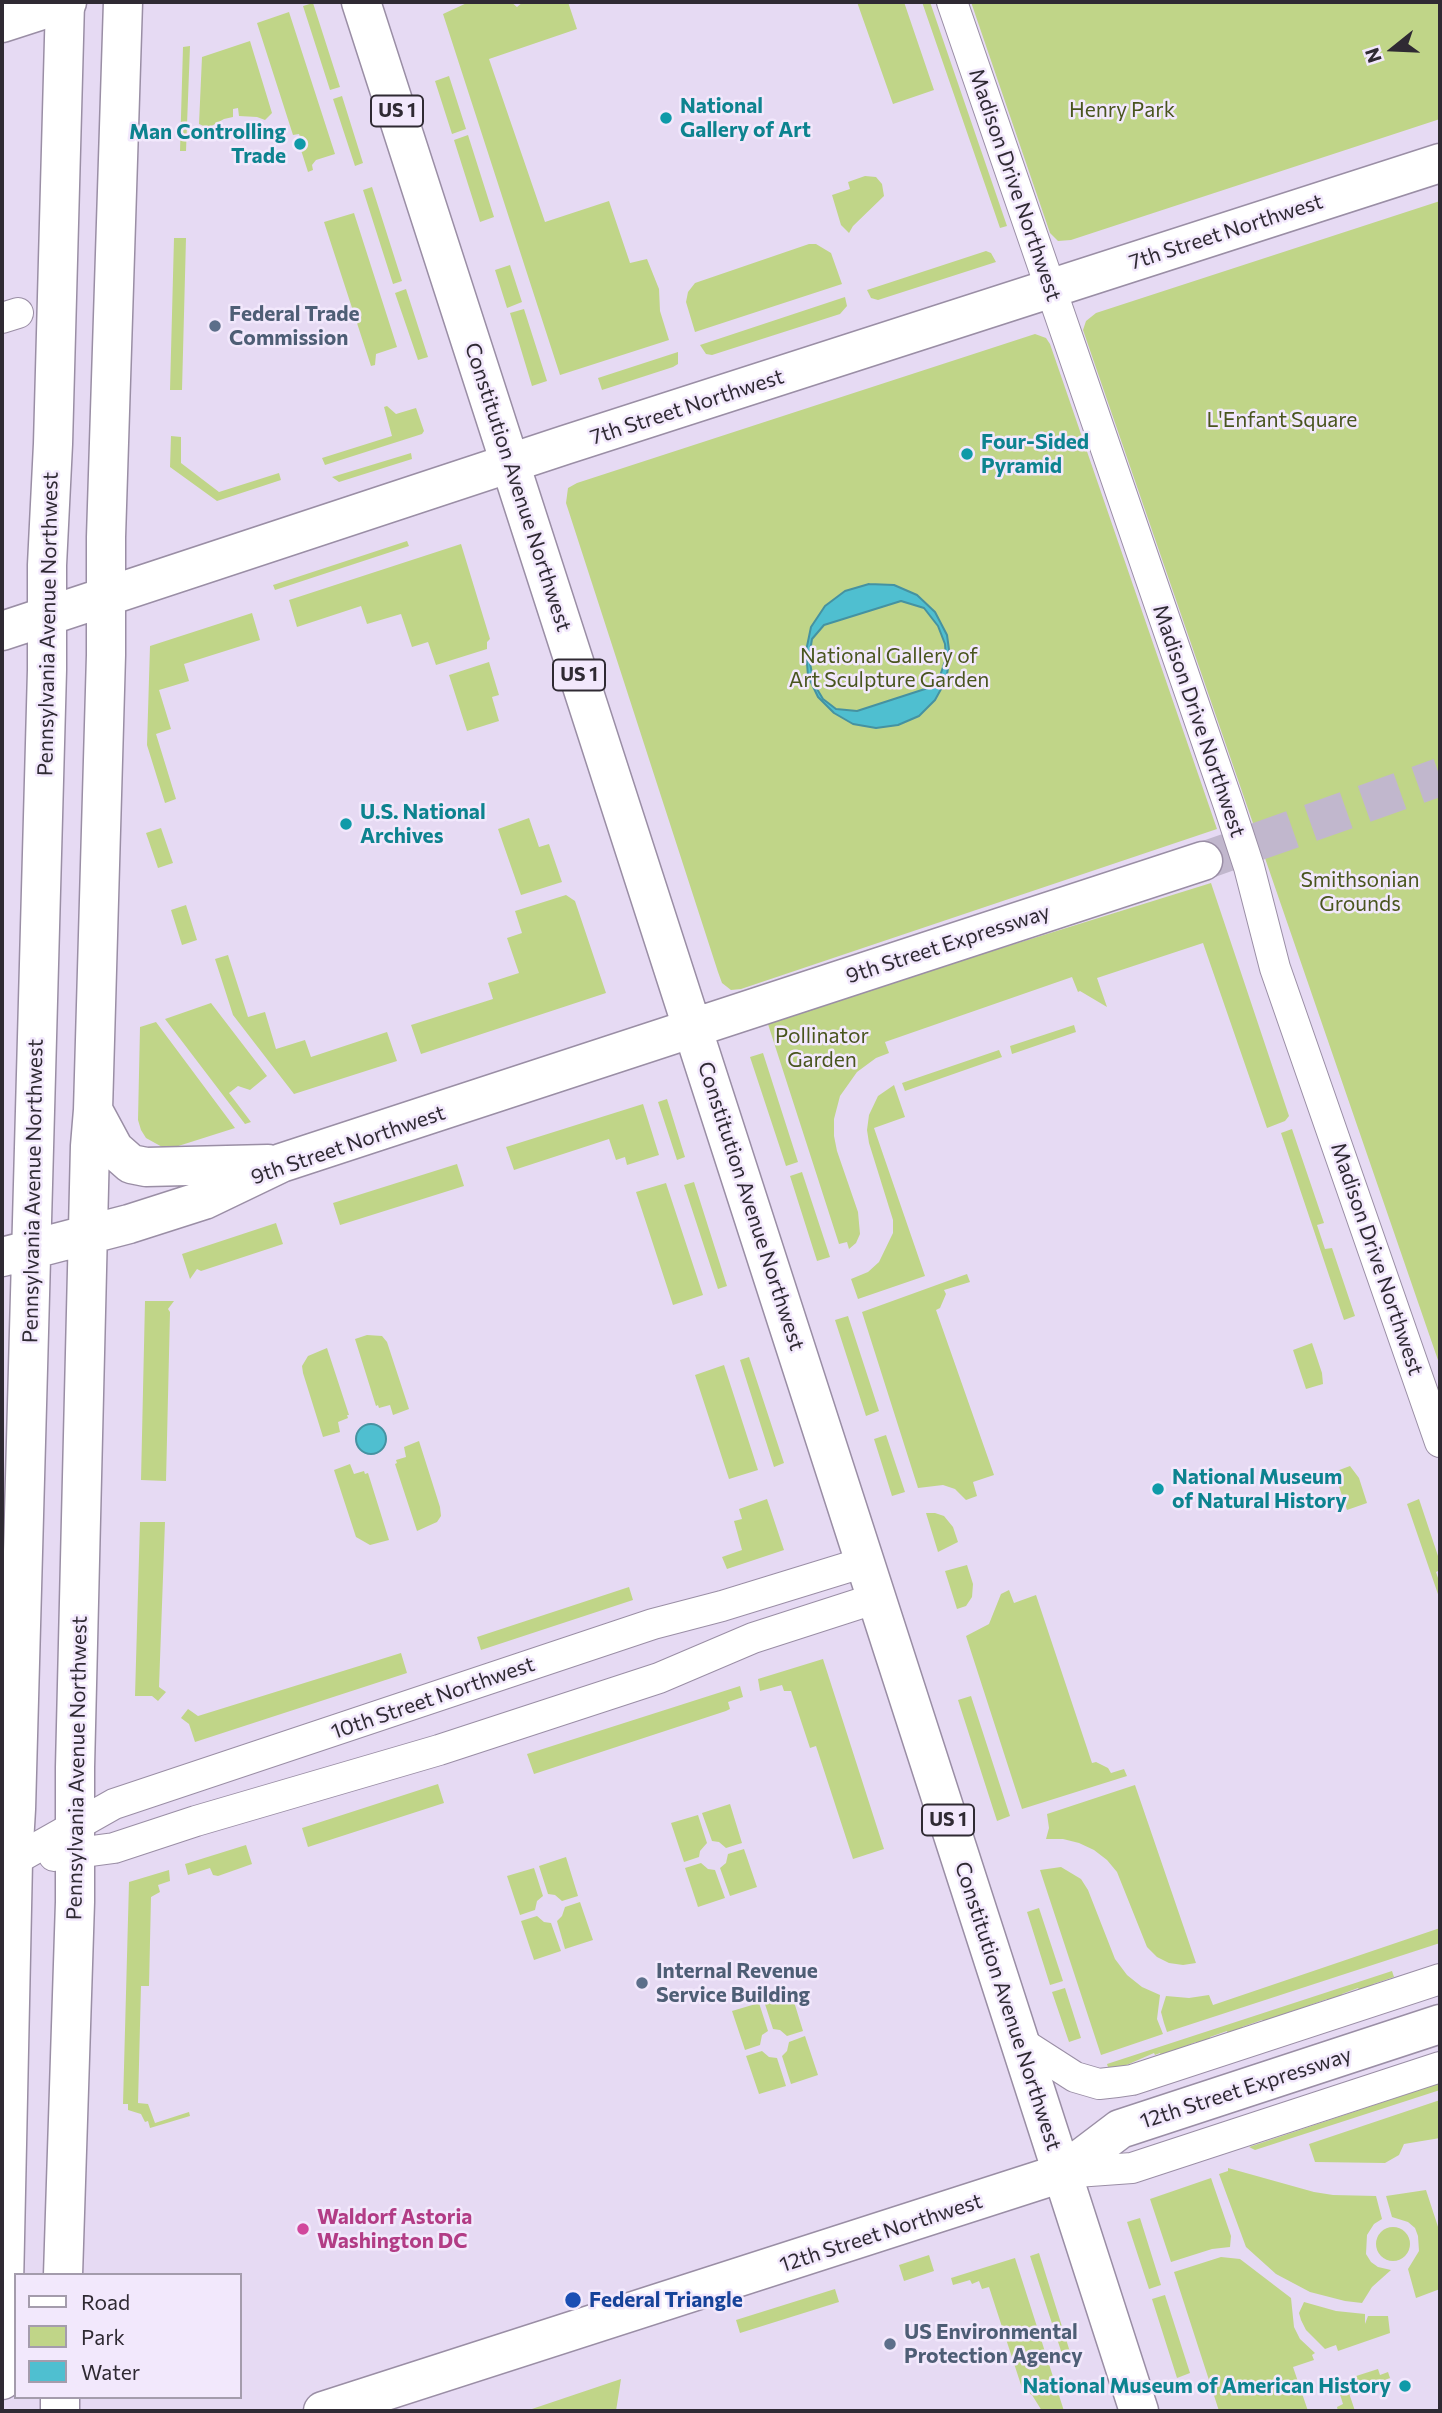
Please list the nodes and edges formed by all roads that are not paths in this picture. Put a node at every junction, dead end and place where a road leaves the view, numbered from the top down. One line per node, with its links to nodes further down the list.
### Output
1 (66, 2): 5 (main road); 10 (main road, Pennsylvania Avenue Northwest)
2 (123, 2): 9 (main road, Pennsylvania Avenue Northwest)
3 (361, 2): 8 (main road, Constitution Avenue Northwest / US 1)
4 (952, 2): 7 (street, Madison Drive Northwest)
5 (2, 23)
6 (1440, 163): 7 (main road, 7th Street Northwest)
7 (1051, 289): 8 (main road, 7th Street Northwest); 18 (street, Madison Drive Northwest)
8 (511, 465): 9 (main road, 7th Street Northwest); 13 (main road, Constitution Avenue Northwest / US 1)
9 (106, 597): 10 (main road, 7th Street Northwest); 14 (main road, Pennsylvania Avenue Northwest)
10 (48, 616): 11 (main road, 7th Street Northwest); 17 (main road, Pennsylvania Avenue Northwest)
11 (2, 631)
12 (1203, 861): 13 (main road, 9th Street Expressway)
13 (693, 1028): 15 (main road, 9th Street Northwest); 19 (main road, Constitution Avenue Northwest / US 1)
14 (93, 1110): 15 (main road); 16 (main road, Pennsylvania Avenue Northwest)
15 (281, 1163): 16 (main road, 9th Street Northwest)
16 (89, 1233): 17 (main road, 9th Street Northwest); 21 (main road, Pennsylvania Avenue Northwest)
17 (17, 1252): 22 (main road, Pennsylvania Avenue Northwest)
18 (1440, 1442)
19 (865, 1562): 20 (main road, Constitution Avenue Northwest / US 1); 21 (street, 10th Street Northwest)
20 (877, 1598): 21 (street, 10th Street Northwest); 25 (main road, Constitution Avenue Northwest / US 1)
21 (76, 1840): 22 (street, 10th Street Northwest); 28 (main road, Pennsylvania Avenue Northwest)
22 (7, 1863): 29 (main road, Pennsylvania Avenue Northwest)
23 (1440, 1979): 25 (street)
24 (1440, 2024): 27 (main road, 12th Street Expressway)
25 (1019, 2041): 27 (main road, Constitution Avenue Northwest / US 1)
26 (1440, 2067): 27 (street, 12th Street Northwest)
27 (1062, 2173): 32 (main road, 12th Street Northwest); 33 (main road, Constitution Avenue Northwest / US 1)
28 (65, 2174): 29 (main road); 30 (main road, Pennsylvania Avenue Northwest)
29 (4, 2188): 31 (main road, Pennsylvania Avenue Northwest)
30 (63, 2273)
31 (2, 2380)
32 (323, 2411)
33 (1139, 2411)

